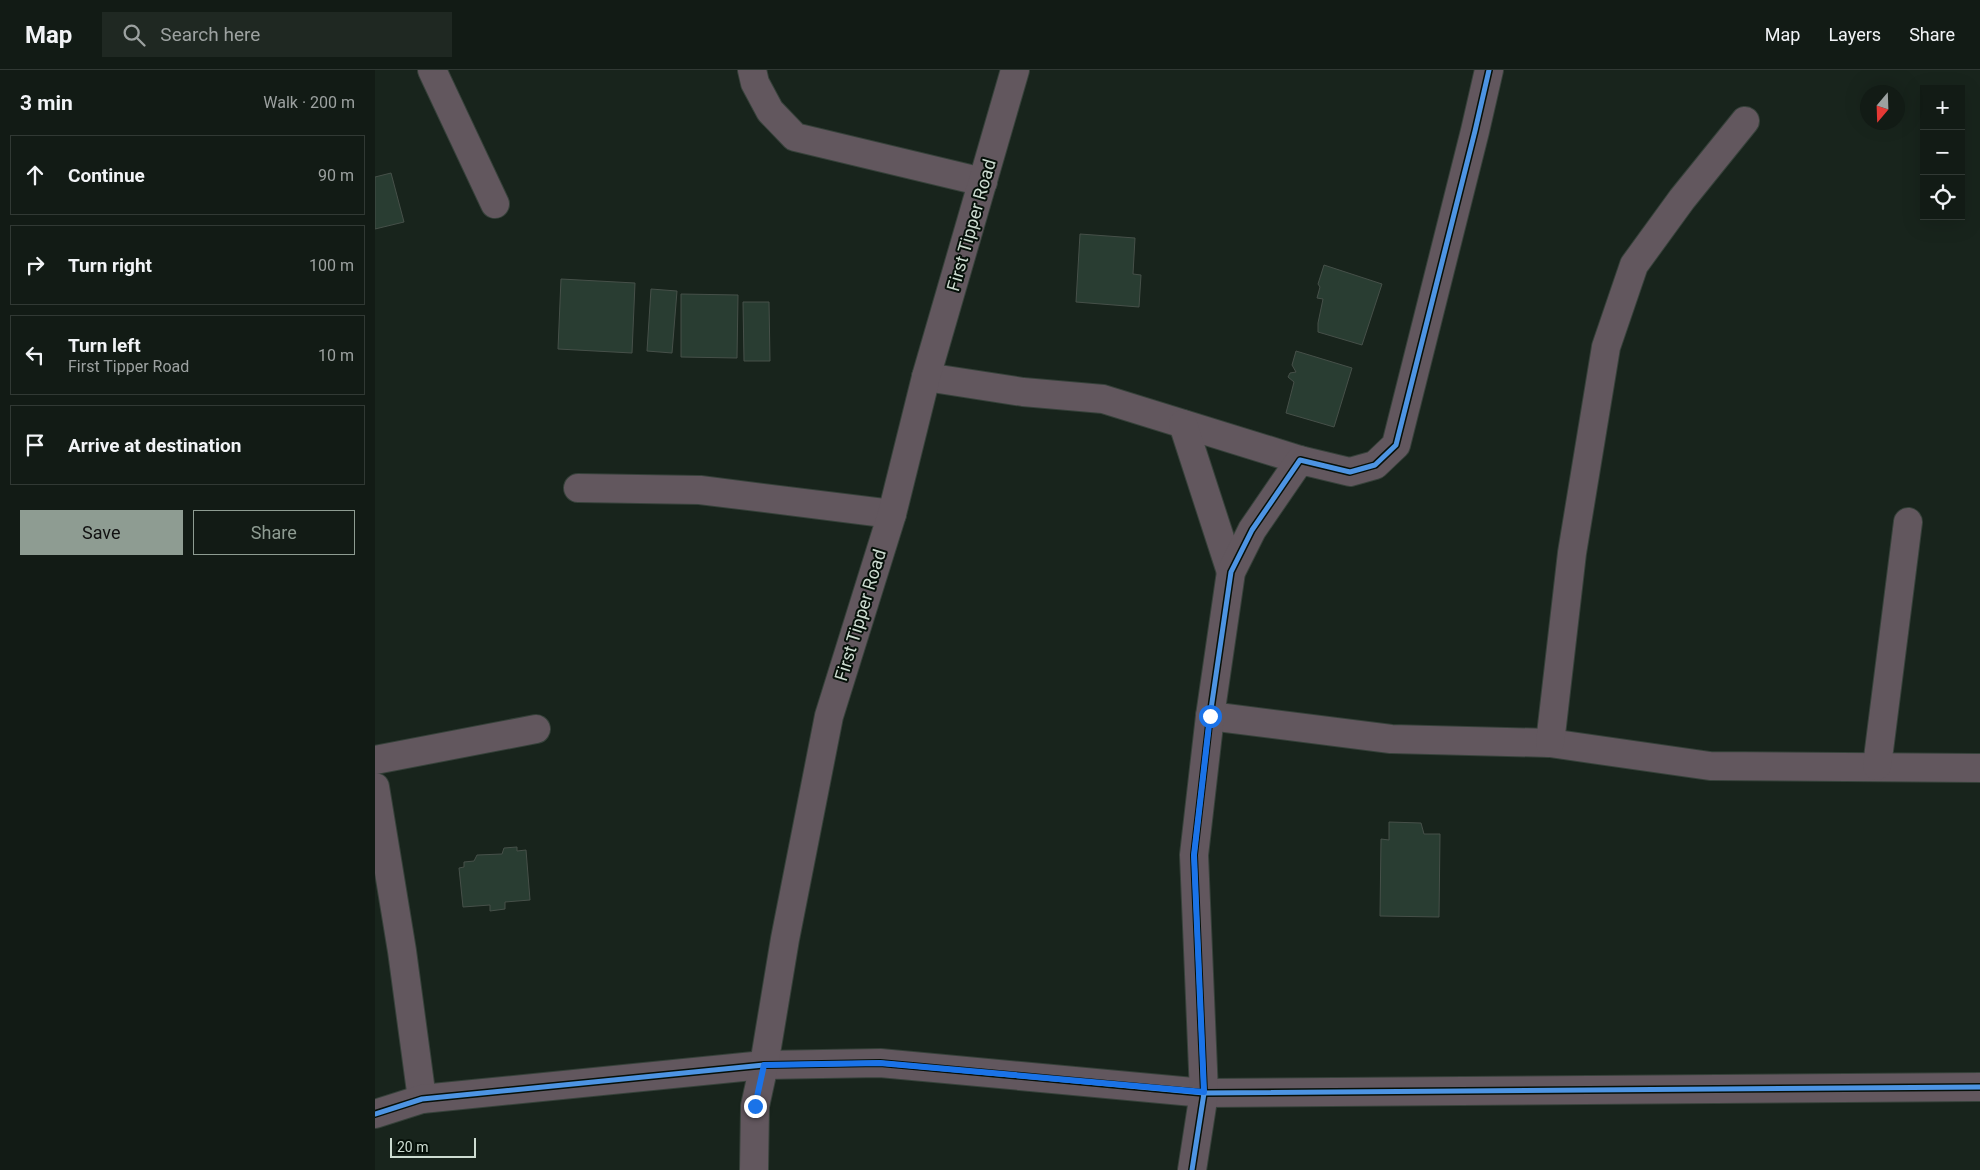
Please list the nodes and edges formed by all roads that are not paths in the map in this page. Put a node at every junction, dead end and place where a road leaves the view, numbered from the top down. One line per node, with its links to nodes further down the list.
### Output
1 (432, 70): 7 (street)
2 (752, 70): 6 (street)
3 (1015, 70): 6 (street, First Tipper Road)
4 (1489, 70): 10 (street)
5 (1745, 121): 17 (street)
6 (983, 182): 8 (street, First Tipper Road)
7 (495, 204)
8 (926, 377): 9 (street); 12 (street, First Tipper Road)
9 (1183, 424): 10 (street); 14 (street)
10 (1300, 460): 14 (street)
11 (578, 488): 12 (street)
12 (892, 514): 22 (street, First Tipper Road)
13 (1908, 522): 19 (street)
14 (1231, 572): 15 (street)
15 (1210, 716): 17 (street); 24 (street)
16 (536, 730): 18 (street)
17 (1550, 743): 19 (street)
18 (375, 760)
19 (1877, 766): 20 (street)
20 (1980, 768)
21 (375, 787): 25 (street)
22 (764, 1065): 24 (street); 25 (street); 27 (street, First Tipper Road)
23 (1980, 1087): 24 (street)
24 (1204, 1092): 28 (street)
25 (422, 1099): 26 (street)
26 (375, 1114)
27 (754, 1170)
28 (1192, 1170)

